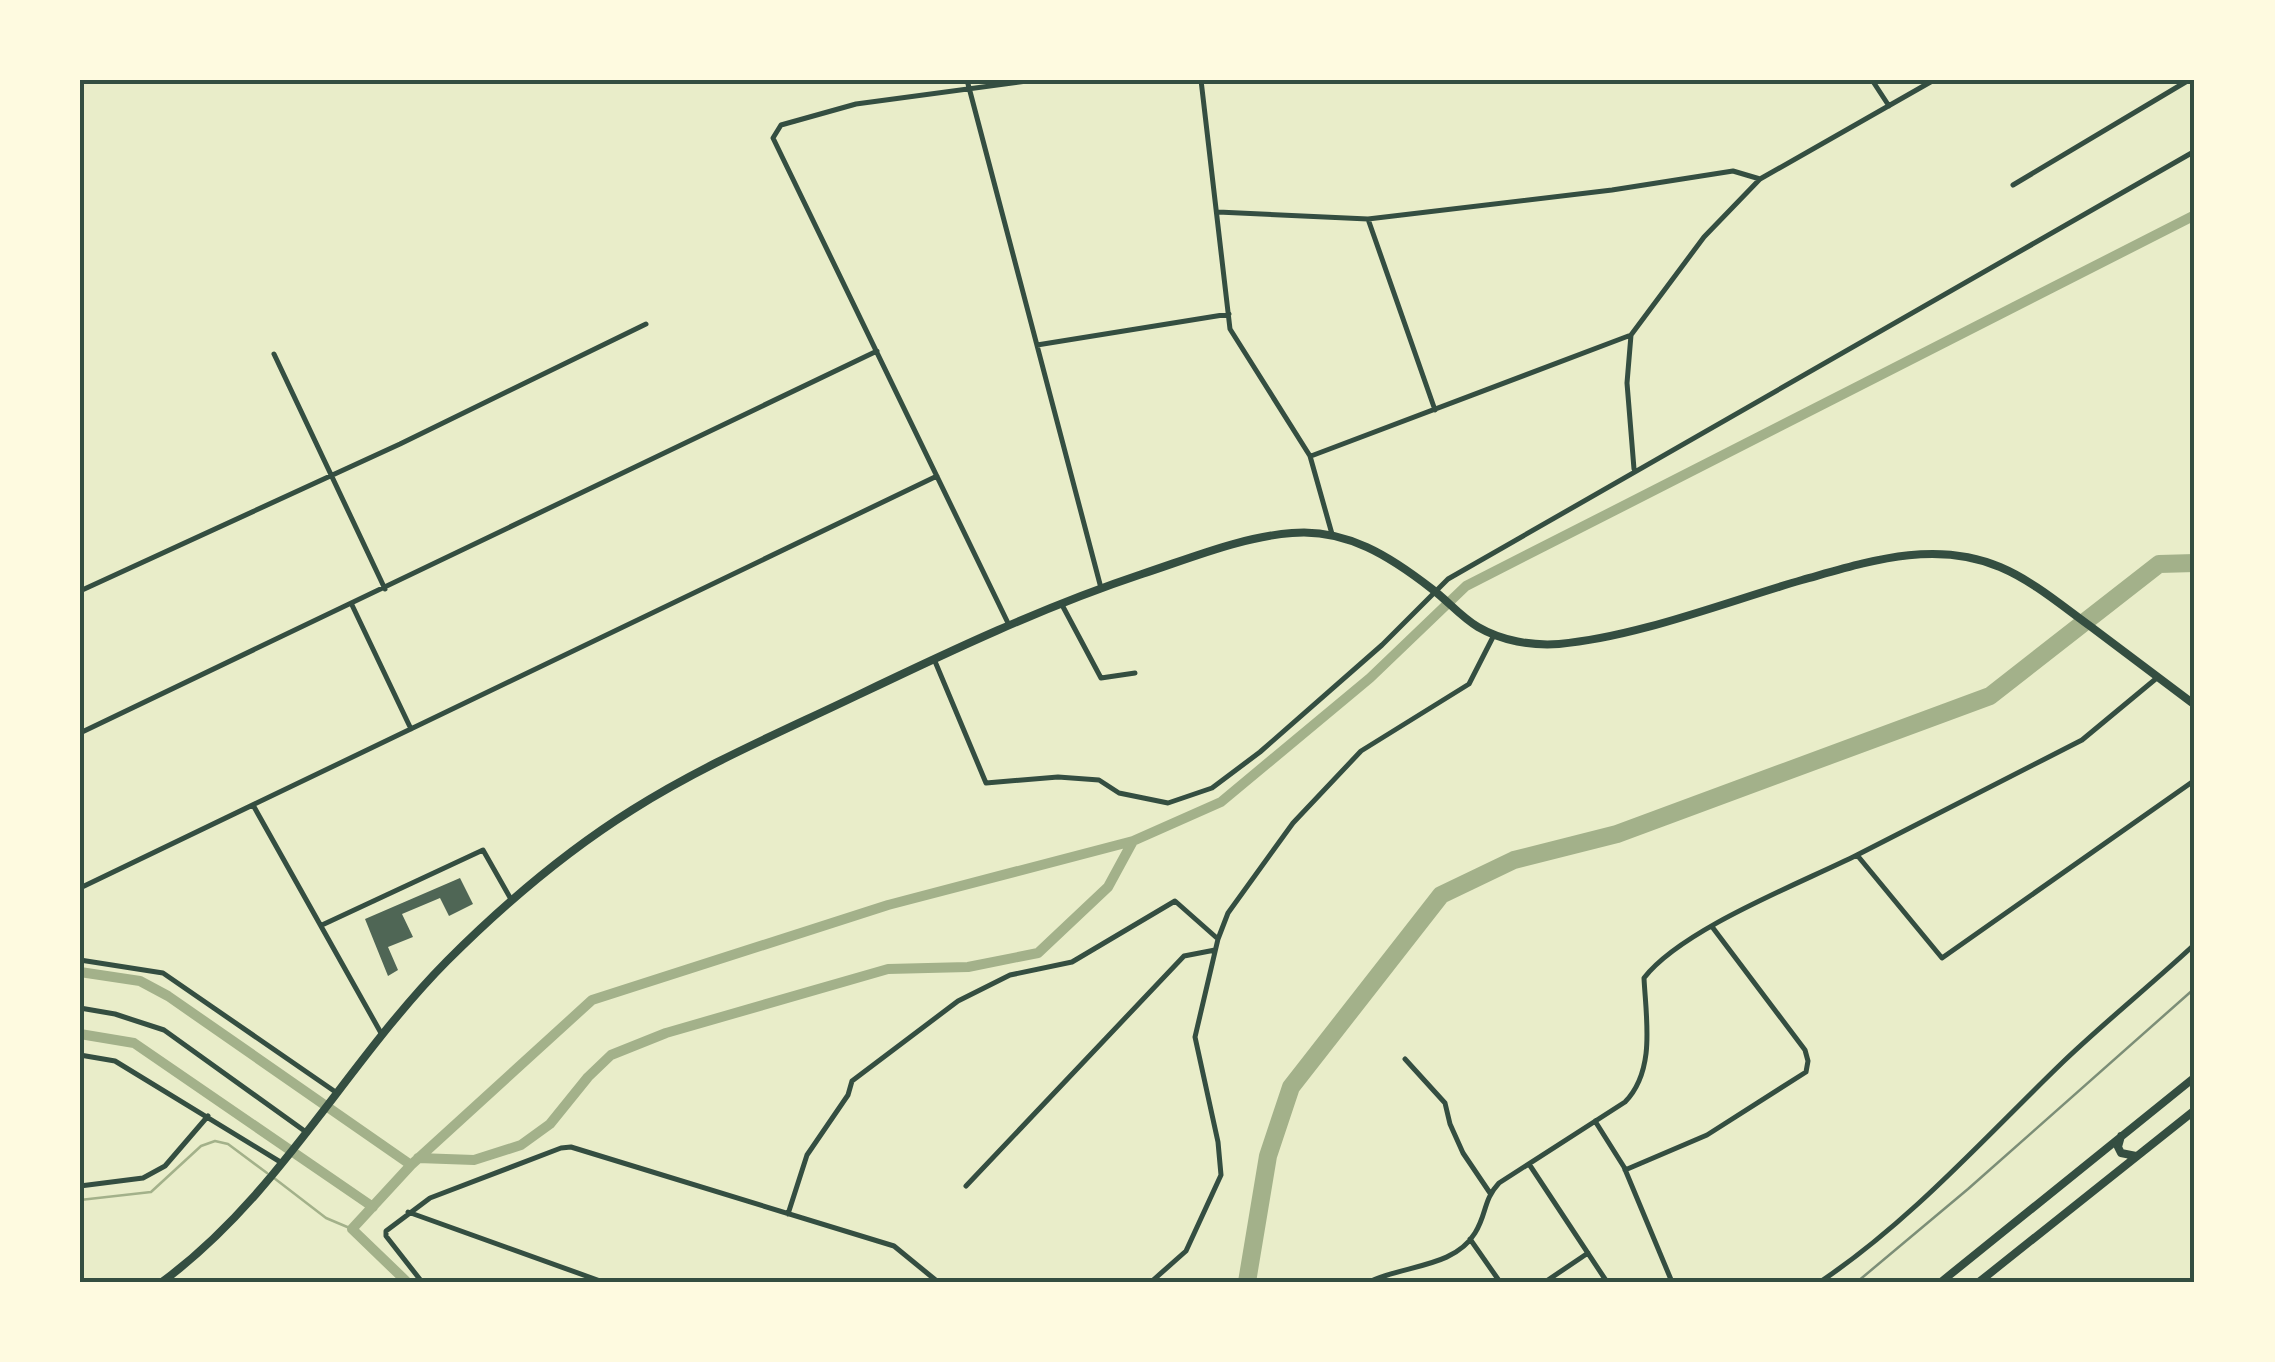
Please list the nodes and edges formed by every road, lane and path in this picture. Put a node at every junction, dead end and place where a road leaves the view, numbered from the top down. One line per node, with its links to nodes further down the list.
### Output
1 (1034, 80): 6 (street)
2 (1200, 80): 11 (street)
3 (1872, 80): 7 (street)
4 (1934, 80): 7 (street)
5 (2189, 80): 10 (street)
6 (968, 84): 16 (street); 17 (street)
7 (1888, 106): 9 (street)
8 (2195, 151): 21 (street)
9 (1760, 179): 12 (street); 15 (street)
10 (2013, 185)
11 (1218, 212): 12 (street); 13 (street)
12 (1368, 219): 19 (street)
13 (1228, 314): 16 (street); 20 (street)
14 (646, 324): 22 (street)
15 (1631, 335): 19 (street); 21 (street)
16 (1037, 345): 25 (street)
17 (877, 352): 23 (street); 26 (street)
18 (274, 354): 22 (street)
19 (1435, 410): 20 (street)
20 (1310, 456): 24 (street)
21 (1634, 470): 28 (street)
22 (330, 476): 26 (street); 27 (street)
23 (937, 476): 31 (street); 37 (street)
24 (1332, 534): 25 (main road); 28 (main road)
25 (1101, 588): 29 (main road)
26 (385, 589): 30 (street)
27 (80, 591)
28 (1436, 591): 32 (main road); 33 (street)
29 (1061, 602): 31 (main road); 34 (street)
30 (352, 605): 37 (street); 38 (street)
31 (1008, 623): 33 (main road)
32 (1494, 634): 35 (main road); 46 (street)
33 (934, 659): 43 (main road)
34 (1135, 673)
35 (2158, 677): 36 (main road); 41 (street)
36 (2195, 705)
37 (412, 728): 40 (street)
38 (80, 733)
39 (2195, 780): 41 (street)
40 (254, 804): 42 (street); 44 (street)
41 (1858, 855): 45 (street)
42 (80, 888)
43 (512, 901): 44 (street); 51 (main road)
44 (321, 926): 51 (street)
45 (1712, 927): 58 (street); 64 (street)
46 (1218, 939): 48 (street); 69 (street)
47 (2195, 944): 82 (street)
48 (1216, 950): 66 (street); 76 (street)
49 (80, 960): 55 (street)
50 (80, 1008): 59 (street)
51 (383, 1036): 55 (main road)
52 (80, 1055): 57 (street)
53 (1405, 1059): 67 (street)
54 (2195, 1077): 60 (main road)
55 (336, 1094): 59 (main road)
56 (2195, 1110): 61 (main road)
57 (208, 1116): 63 (street); 65 (street)
58 (1595, 1121): 62 (street); 64 (street)
59 (303, 1135): 63 (main road)
60 (2121, 1136): 61 (main road); 83 (main road)
61 (2136, 1156): 84 (main road)
62 (1529, 1164): 67 (street); 71 (street)
63 (281, 1165): 72 (main road)
64 (1625, 1170): 81 (street)
65 (80, 1186)
66 (966, 1186)
67 (1490, 1193): 70 (street)
68 (408, 1212): 69 (street); 73 (street); 74 (street)
69 (788, 1214): 75 (street)
70 (1470, 1239): 77 (street); 78 (street)
71 (1588, 1253): 79 (street); 80 (street)
72 (162, 1282)
73 (422, 1282)
74 (603, 1282)
75 (938, 1282)
76 (1151, 1282)
77 (1369, 1282)
78 (1500, 1282)
79 (1546, 1282)
80 (1608, 1282)
81 (1672, 1282)
82 (1820, 1282)
83 (1941, 1282)
84 (1979, 1282)

